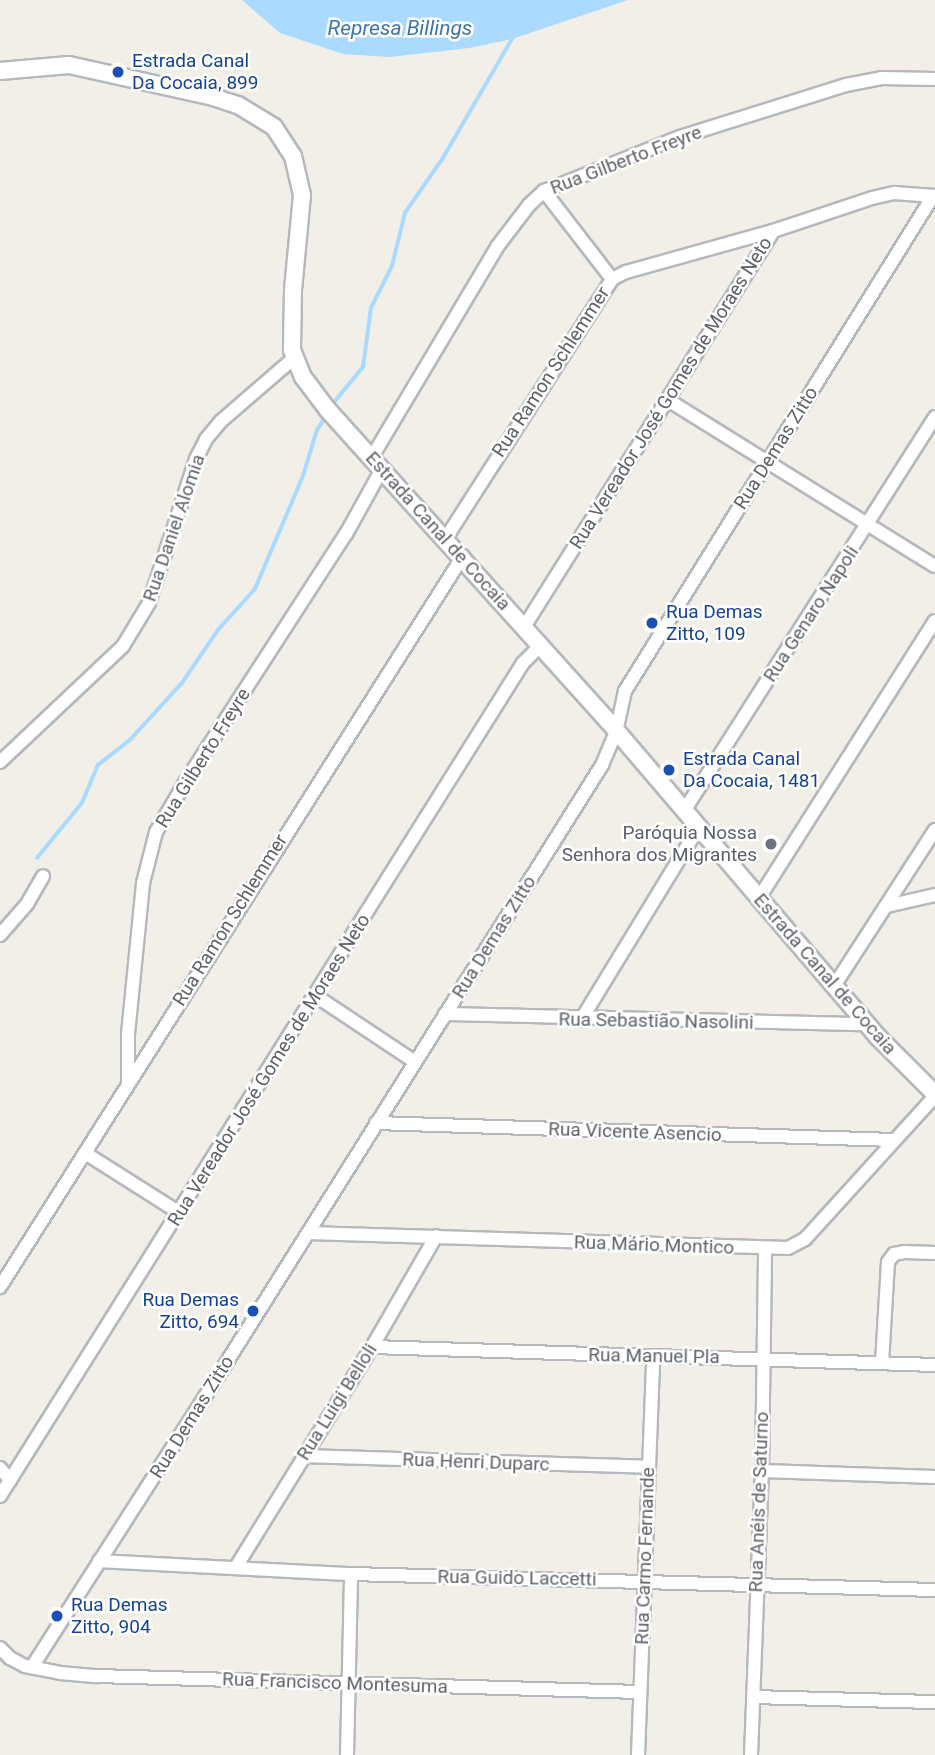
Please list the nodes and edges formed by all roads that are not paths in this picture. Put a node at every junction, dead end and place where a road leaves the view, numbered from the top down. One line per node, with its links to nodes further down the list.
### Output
1 (0, 71): 7 (main road, Estrada Canal de Cocaia)
2 (935, 79): 3 (street, Rua Gilberto Freyre)
3 (544, 191): 6 (street); 11 (street, Rua Gilberto Freyre)
4 (934, 196): 5 (street, Rua Vereador José Gomes de Moraes Neto); 10 (street, Rua Demas Zitto)
5 (774, 231): 6 (street, Rua Ramon Schlemmer); 8 (street, Rua Vereador José Gomes de Moraes Neto)
6 (612, 279): 13 (street, Rua Ramon Schlemmer)
7 (294, 358): 11 (main road, Estrada Canal de Cocaia); 20 (street, Rua Daniel Alomia)
8 (668, 400): 10 (street); 17 (street, Rua Vereador José Gomes de Moraes Neto)
9 (935, 416): 12 (street, Rua Genaro Napoli)
10 (768, 462): 12 (street); 19 (street, Rua Demas Zitto)
11 (377, 463): 13 (main road, Estrada Canal de Cocaia); 35 (street, Rua Gilberto Freyre)
12 (869, 524): 15 (street); 21 (street, Rua Genaro Napoli)
13 (446, 538): 14 (main road, Estrada Canal de Cocaia)
14 (463, 556): 17 (main road, Estrada Canal de Cocaia); 35 (street, Rua Ramon Schlemmer)
15 (935, 566)
16 (935, 621): 26 (street)
17 (524, 627): 18 (main road, Estrada Canal de Cocaia)
18 (540, 646): 19 (main road, Estrada Canal de Cocaia); 30 (street, Rua Vereador José Gomes de Moraes Neto)
19 (616, 732): 21 (main road, Estrada Canal de Cocaia); 31 (street, Rua Demas Zitto)
20 (0, 762)
21 (684, 811): 22 (main road, Estrada Canal de Cocaia)
22 (698, 828): 26 (main road, Estrada Canal de Cocaia); 32 (street)
23 (935, 830): 27 (street)
24 (43, 876): 28 (street)
25 (935, 895): 27 (street)
26 (759, 898): 29 (main road, Estrada Canal de Cocaia)
27 (887, 906): 29 (street)
28 (0, 935)
29 (834, 986): 33 (main road, Estrada Canal de Cocaia)
30 (316, 996): 34 (street); 40 (street, Rua Vereador José Gomes de Moraes Neto)
31 (445, 1014): 32 (street, Rua Sebastião Nasolini); 34 (street, Rua Demas Zitto)
32 (580, 1020): 33 (street, Rua Sebastião Nasolini)
33 (867, 1024): 36 (main road, Estrada Canal de Cocaia)
34 (415, 1062): 37 (street, Rua Demas Zitto)
35 (128, 1082): 39 (street, Rua Ramon Schlemmer)
36 (935, 1095): 38 (street, Rua Mário Montico)
37 (376, 1123): 38 (street, Rua Vicente Asencio); 41 (street, Rua Demas Zitto)
38 (894, 1140): 43 (street, Rua Mário Montico)
39 (85, 1153): 40 (street); 45 (street, Rua Ramon Schlemmer)
40 (180, 1213): 56 (street, Rua Vereador José Gomes de Moraes Neto)
41 (307, 1233): 42 (street, Rua Mário Montico); 58 (street, Rua Demas Zitto)
42 (436, 1236): 43 (street, Rua Mário Montico); 46 (street, Rua Luigi Belloli)
43 (765, 1250): 48 (street, Rua Anéis de Saturno)
44 (935, 1253): 49 (street)
45 (0, 1287)
46 (372, 1347): 47 (street, Rua Manuel Pla); 51 (street, Rua Luigi Belloli)
47 (653, 1357): 48 (street, Rua Manuel Pla); 52 (street, Rua Carmo Fernande)
48 (762, 1358): 49 (street, Rua Manuel Pla); 54 (street, Rua Anéis de Saturno)
49 (882, 1363): 50 (street, Rua Manuel Pla)
50 (935, 1365)
51 (303, 1456): 52 (street, Rua Henri Duparc); 59 (street, Rua Luigi Belloli)
52 (648, 1467): 61 (street, Rua Carmo Fernande)
53 (0, 1468): 56 (street)
54 (762, 1471): 55 (street); 62 (street, Rua Anéis de Saturno)
55 (935, 1477)
56 (10, 1480): 57 (street, Rua Vereador José Gomes de Moraes Neto)
57 (0, 1496)
58 (99, 1561): 59 (street, Rua Guido Laccetti); 65 (street, Rua Demas Zitto)
59 (236, 1567): 60 (street, Rua Guido Laccetti)
60 (351, 1574): 61 (street, Rua Guido Laccetti); 66 (street)
61 (643, 1581): 62 (street, Rua Guido Laccetti); 67 (street, Rua Carmo Fernande)
62 (755, 1584): 63 (street, Rua Guido Laccetti); 68 (street, Rua Anéis de Saturno)
63 (935, 1590)
64 (0, 1648): 65 (street)
65 (32, 1667): 66 (street, Rua Francisco Montesuma)
66 (347, 1684): 67 (street, Rua Francisco Montesuma); 70 (street)
67 (639, 1692): 71 (street, Rua Carmo Fernande)
68 (753, 1697): 69 (street); 72 (street, Rua Anéis de Saturno)
69 (935, 1702)
70 (347, 1755)
71 (638, 1755)
72 (751, 1755)

